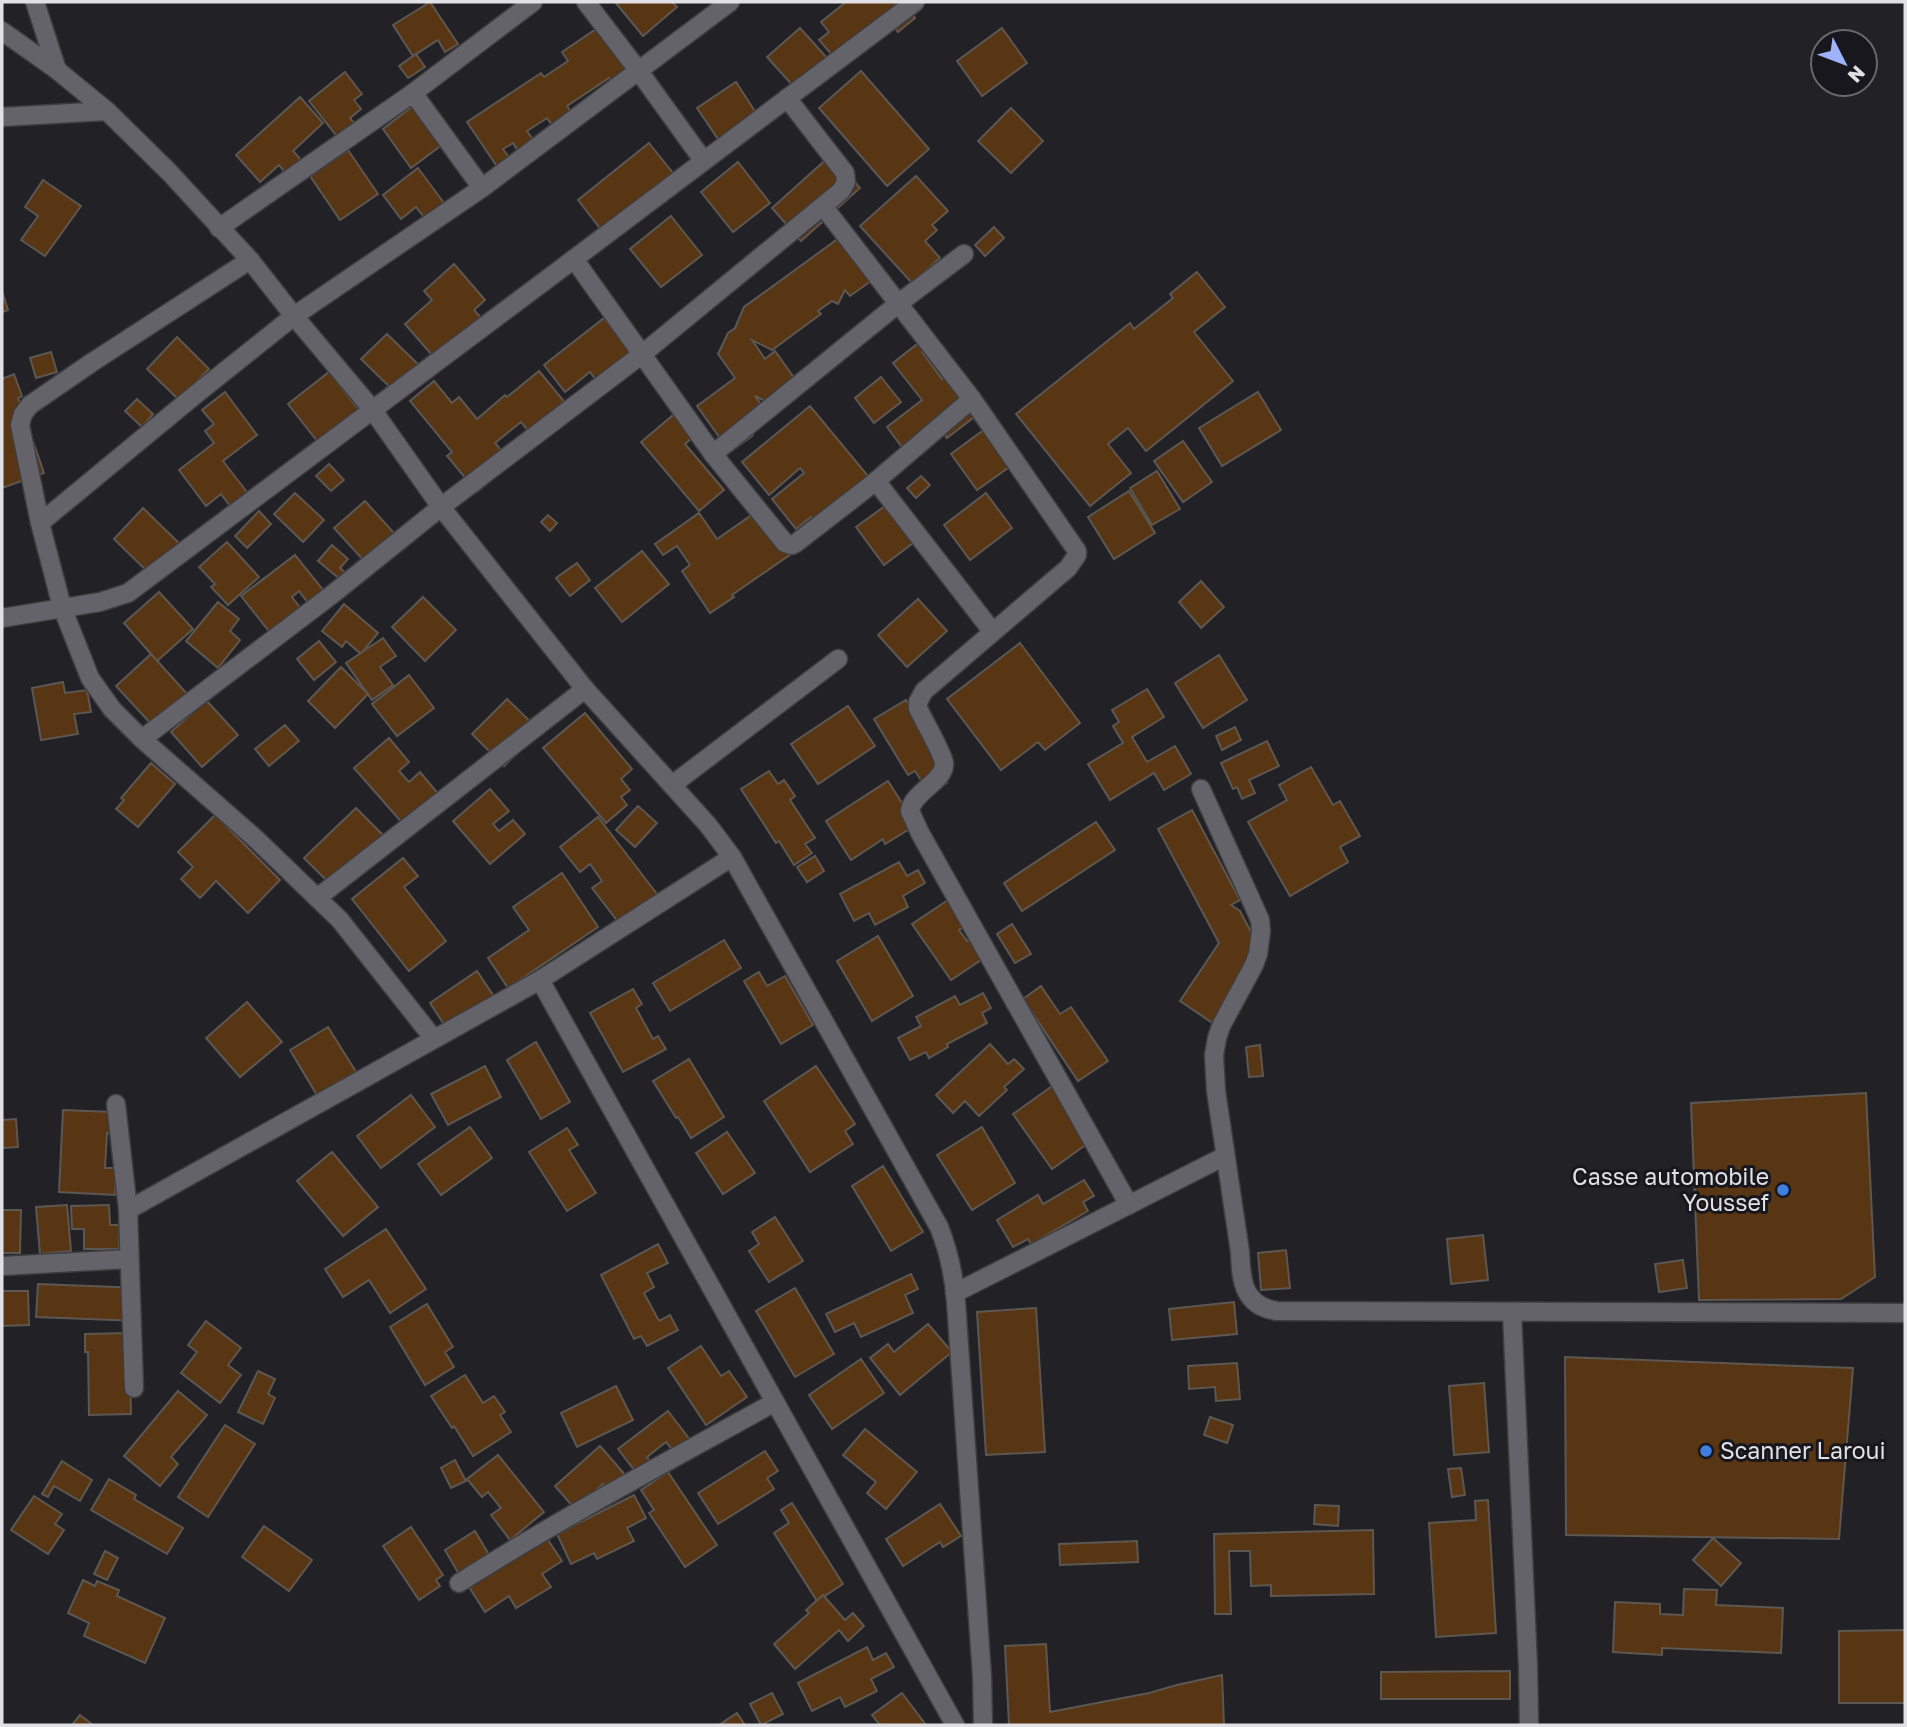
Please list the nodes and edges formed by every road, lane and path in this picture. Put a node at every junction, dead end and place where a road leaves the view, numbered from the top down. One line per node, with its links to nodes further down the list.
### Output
1 (34, 2): 7 (street)
2 (533, 2): 9 (street)
3 (586, 2): 8 (street)
4 (730, 2): 8 (street)
5 (915, 2): 10 (street)
6 (2, 31): 7 (street)
7 (57, 70): 11 (street)
8 (638, 70): 13 (street); 14 (street)
9 (413, 93): 14 (street); 16 (street)
10 (787, 98): 13 (street); 15 (street)
11 (107, 111): 12 (street); 16 (street)
12 (2, 117)
13 (703, 160): 18 (street)
14 (482, 188): 21 (street)
15 (823, 206): 20 (street); 22 (street)
16 (219, 228): 19 (street)
17 (964, 254): 20 (street)
18 (574, 259): 22 (street); 24 (street)
19 (250, 260): 21 (street); 28 (street)
20 (899, 303): 23 (street); 25 (street)
21 (294, 316): 24 (street); 28 (street)
22 (641, 355): 25 (street); 27 (street)
23 (972, 398): 26 (street); 31 (street)
24 (372, 409): 27 (street); 29 (street)
25 (713, 454): 26 (street)
26 (876, 481): 31 (street)
27 (441, 508): 33 (street); 34 (street)
28 (40, 523): 29 (street)
29 (62, 607): 30 (street); 34 (street)
30 (2, 618)
31 (992, 631): 43 (street)
32 (838, 659): 35 (street)
33 (585, 689): 35 (street); 38 (street)
34 (142, 739): 38 (street)
35 (672, 785): 37 (street)
36 (1201, 789): 42 (street)
37 (732, 857): 39 (street); 47 (street)
38 (317, 898): 40 (street)
39 (540, 980): 40 (street); 51 (street)
40 (434, 1039): 44 (street)
41 (116, 1104): 44 (street)
42 (1225, 1156): 43 (street); 48 (street)
43 (1129, 1205): 47 (street)
44 (128, 1210): 45 (street)
45 (129, 1259): 46 (street); 50 (street)
46 (2, 1266)
47 (955, 1293): 54 (street)
48 (1512, 1312): 49 (street); 55 (street)
49 (1905, 1313)
50 (134, 1388)
51 (775, 1402): 52 (street); 53 (street)
52 (458, 1583)
53 (954, 1725)
54 (983, 1725)
55 (1529, 1725)

